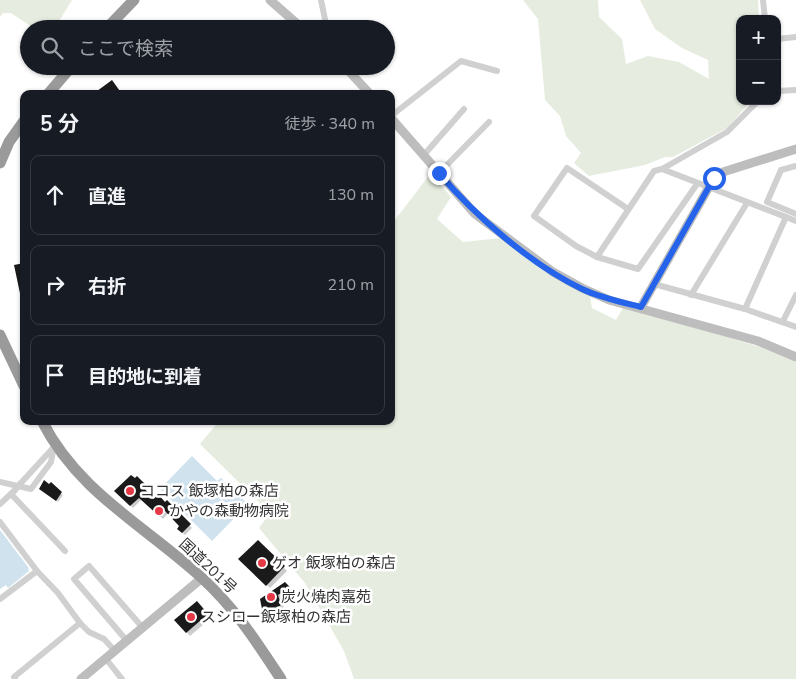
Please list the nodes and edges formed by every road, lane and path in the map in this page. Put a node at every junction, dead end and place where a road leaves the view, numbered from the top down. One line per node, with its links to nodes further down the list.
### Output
1 (134, 0): 6 (highway)
2 (270, 0): 7 (street)
3 (321, 0): 8 (street)
4 (763, 0): 5 (street)
5 (765, 15)
6 (115, 20)
7 (293, 20)
8 (325, 20)
9 (796, 37): 10 (street)
10 (781, 39)
11 (497, 71): 20 (street)
12 (64, 75): 14 (highway)
13 (352, 75): 15 (street)
14 (51, 90)
15 (366, 90)
16 (796, 90): 17 (street)
17 (781, 91)
18 (754, 105): 28 (street)
19 (464, 109): 25 (street)
20 (395, 114)
21 (395, 122): 25 (street)
22 (489, 122): 29 (street)
23 (20, 127): 26 (highway)
24 (796, 149): 31 (street)
25 (424, 156): 29 (street)
26 (0, 163)
27 (796, 166): 34 (street)
28 (662, 169): 30 (street); 33 (street)
29 (439, 173): 41 (street)
30 (698, 184): 31 (street); 37 (street)
31 (707, 188): 32 (street); 38 (street)
32 (747, 203): 35 (street); 39 (street)
33 (628, 209): 37 (street); 37 (street)
34 (796, 214)
35 (786, 218): 36 (street); 42 (street)
36 (796, 221)
37 (597, 258)
38 (654, 284): 39 (street); 41 (street)
39 (691, 294): 42 (street)
40 (796, 295): 43 (street)
41 (641, 307): 46 (street)
42 (745, 309): 43 (street)
43 (783, 321): 44 (street)
44 (796, 327)
45 (0, 335): 47 (highway)
46 (796, 357)
47 (20, 378)
48 (44, 425): 49 (highway, 国道201号)
49 (54, 446): 50 (street); 51 (street, bridge); 56 (highway, 国道201号)
50 (0, 482)
51 (13, 492): 52 (street); 54 (street)
52 (0, 504)
53 (0, 522): 55 (street)
54 (65, 551)
55 (36, 572): 57 (street); 58 (street)
56 (202, 578): 59 (street); 66 (highway, 国道201号)
57 (0, 599)
58 (80, 623): 61 (street); 63 (street)
59 (143, 628): 60 (street); 60 (street)
60 (127, 641): 61 (street)
61 (115, 651): 62 (street)
62 (106, 659): 64 (street); 65 (street)
63 (15, 679)
64 (81, 679)
65 (122, 679)
66 (281, 679)

